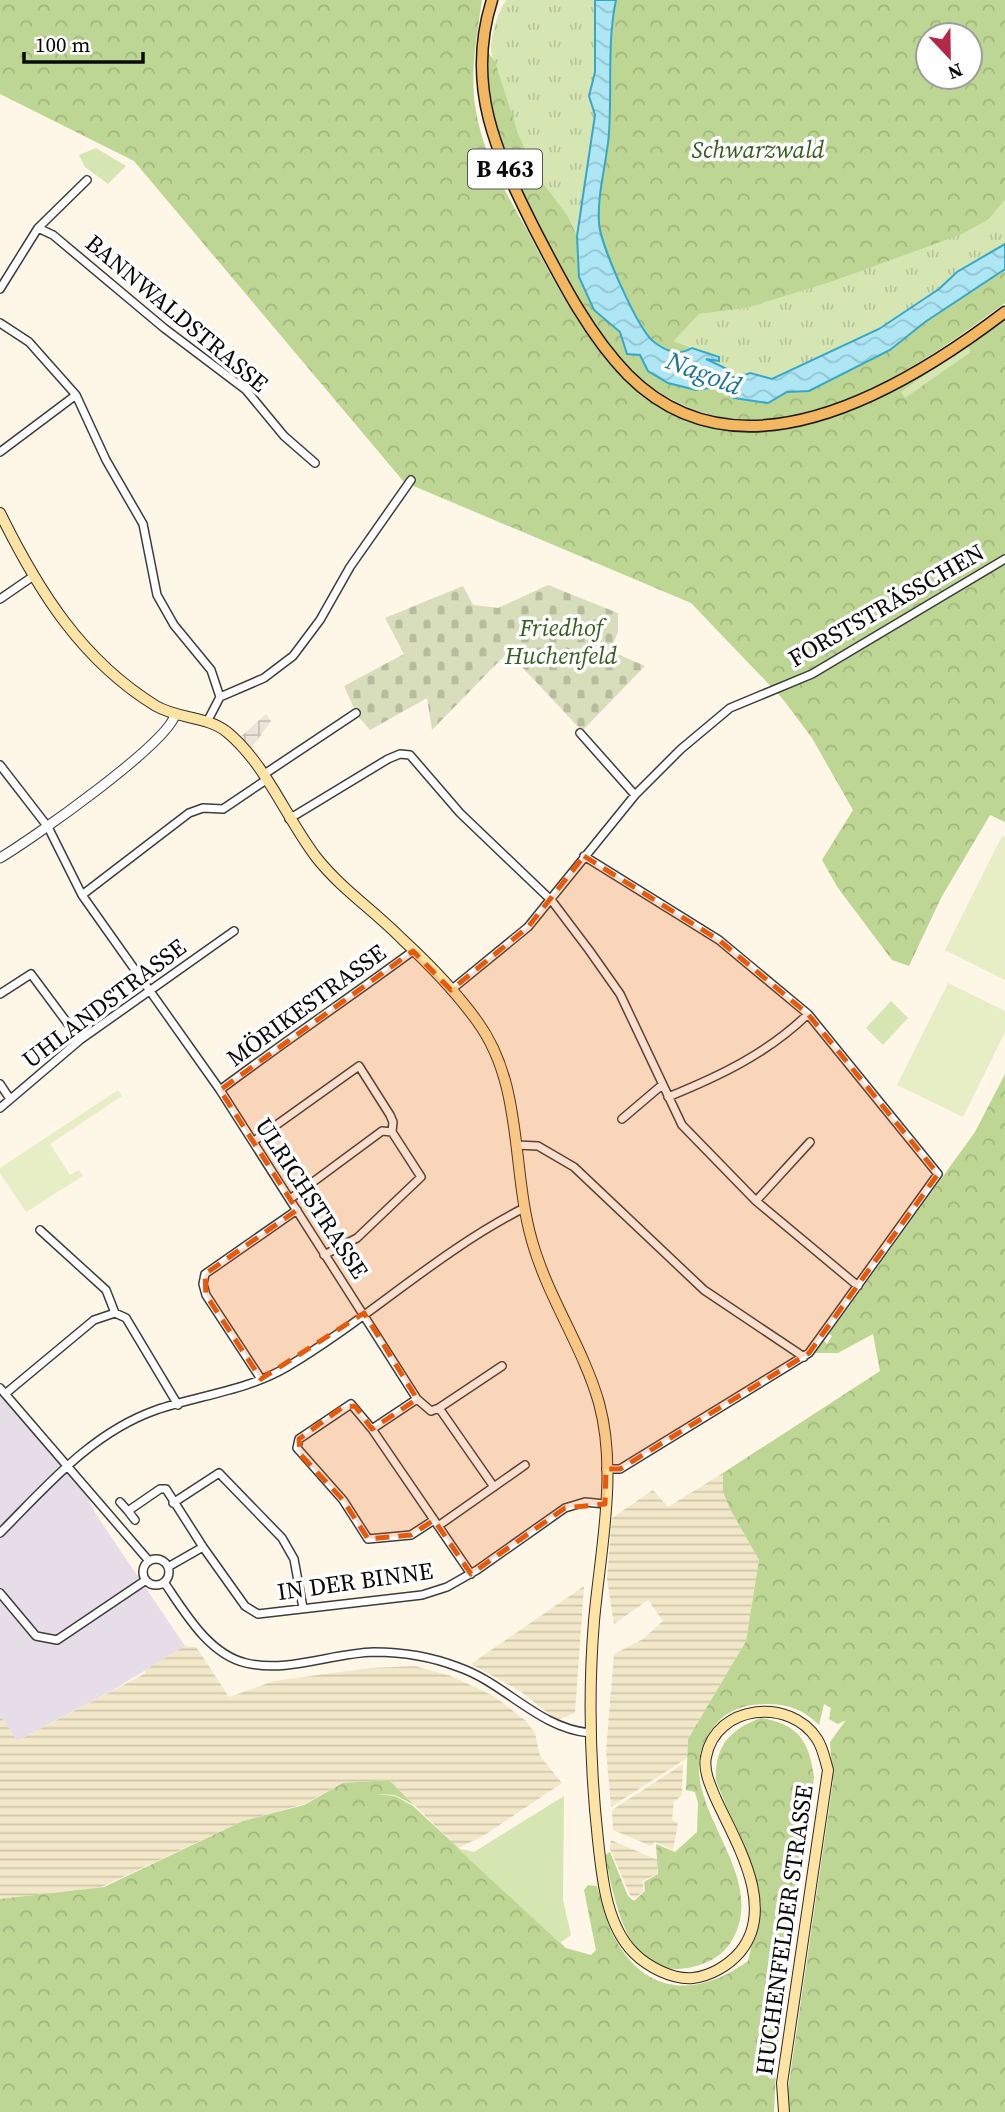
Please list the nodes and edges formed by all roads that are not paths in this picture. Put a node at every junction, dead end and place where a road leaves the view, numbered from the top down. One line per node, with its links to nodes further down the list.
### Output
1 (492, 0): 5 (main road, B 463)
2 (87, 180): 3 (street)
3 (38, 228): 4 (street); 9 (street, BANNWALDSTRASSE)
4 (0, 289)
5 (1005, 312)
6 (0, 323): 7 (street)
7 (76, 396): 8 (street); 15 (street)
8 (0, 452)
9 (315, 463)
10 (411, 480): 15 (street)
11 (0, 513): 13 (main road)
12 (1005, 559): 23 (street, FORSTSTRÄSSCHEN)
13 (32, 577): 14 (street); 17 (main road)
14 (0, 598)
15 (220, 697): 18 (street)
16 (356, 713): 22 (street)
17 (175, 715): 18 (main road); 25 (street)
18 (207, 722): 22 (main road, HUCHENFELDER STRASSE)
19 (580, 733): 23 (street)
20 (0, 765): 21 (street, ULRICHSTRASSE)
21 (3, 774): 25 (street, ULRICHSTRASSE)
22 (264, 778): 24 (main road, HUCHENFELDER STRASSE); 28 (street)
23 (635, 795): 26 (street, FORSTSTRÄSSCHEN)
24 (289, 819): 29 (street); 31 (main road, HUCHENFELDER STRASSE)
25 (48, 827): 27 (street); 28 (street, ULRICHSTRASSE)
26 (584, 856): 29 (street, FORSTSTRÄSSCHEN); 35 (street)
27 (0, 858)
28 (82, 895): 33 (street, ULRICHSTRASSE)
29 (552, 901): 32 (street, FORSTSTRÄSSCHEN); 38 (street)
30 (234, 931): 33 (street, UHLANDSTRASSE)
31 (413, 951): 32 (main road, HUCHENFELDER STRASSE); 39 (street, MÖRIKESTRASSE)
32 (451, 990): 47 (main road, HUCHENFELDER STRASSE)
33 (148, 991): 36 (street, UHLANDSTRASSE); 39 (street, ULRICHSTRASSE)
34 (0, 994): 36 (street)
35 (808, 1014): 40 (street); 54 (street)
36 (80, 1040): 41 (street, UHLANDSTRASSE)
37 (0, 1084): 41 (street)
38 (662, 1085): 40 (street); 43 (street)
39 (220, 1090): 45 (street, ULRICHSTRASSE)
40 (668, 1097): 49 (street)
41 (10, 1098): 42 (street, UHLANDSTRASSE)
42 (0, 1108)
43 (622, 1119)
44 (392, 1132): 45 (street); 48 (street); 53 (street)
45 (254, 1141): 48 (street, ULRICHSTRASSE)
46 (810, 1142): 49 (street)
47 (516, 1145): 50 (main road, HUCHENFELDER STRASSE); 57 (street)
48 (290, 1199): 51 (street, ULRICHSTRASSE)
49 (756, 1201): 54 (street)
50 (524, 1208): 56 (street); 67 (main road, HUCHENFELDER STRASSE)
51 (297, 1210): 53 (street, ULRICHSTRASSE); 59 (street)
52 (40, 1230): 55 (street)
53 (324, 1255): 56 (street, ULRICHSTRASSE)
54 (858, 1286): 57 (street)
55 (114, 1313): 60 (street); 62 (street)
56 (364, 1313): 59 (street); 61 (street, ULRICHSTRASSE)
57 (804, 1357): 67 (street)
58 (502, 1366): 63 (street)
59 (261, 1379): 62 (street)
60 (3, 1391): 66 (street)
61 (417, 1399): 63 (street); 64 (street)
62 (178, 1405): 66 (street)
63 (439, 1408): 68 (street)
64 (372, 1429): 74 (street); 74 (street)
65 (525, 1465): 68 (street)
66 (67, 1466): 75 (street); 77 (street)
67 (606, 1469): 71 (main road, HUCHENFELDER STRASSE)
68 (494, 1487): 74 (street)
69 (120, 1502): 72 (street)
70 (173, 1503): 72 (street); 76 (street); 83 (street)
71 (605, 1504): 79 (street, IN DER BINNE); 84 (main road, HUCHENFELDER STRASSE)
72 (128, 1511): 73 (street)
73 (135, 1520)
74 (436, 1523): 79 (street)
75 (0, 1533)
76 (202, 1547): 78 (street); 83 (street, IN DER BINNE)
77 (149, 1561): 78 (street); 80 (street)
78 (167, 1567): 81 (street)
79 (471, 1574): 83 (street, IN DER BINNE)
80 (146, 1580): 81 (street); 82 (street)
81 (164, 1582): 84 (street)
82 (0, 1594)
83 (303, 1608)
84 (590, 1733): 85 (main road, HUCHENFELDER STRASSE)
85 (784, 2112)

